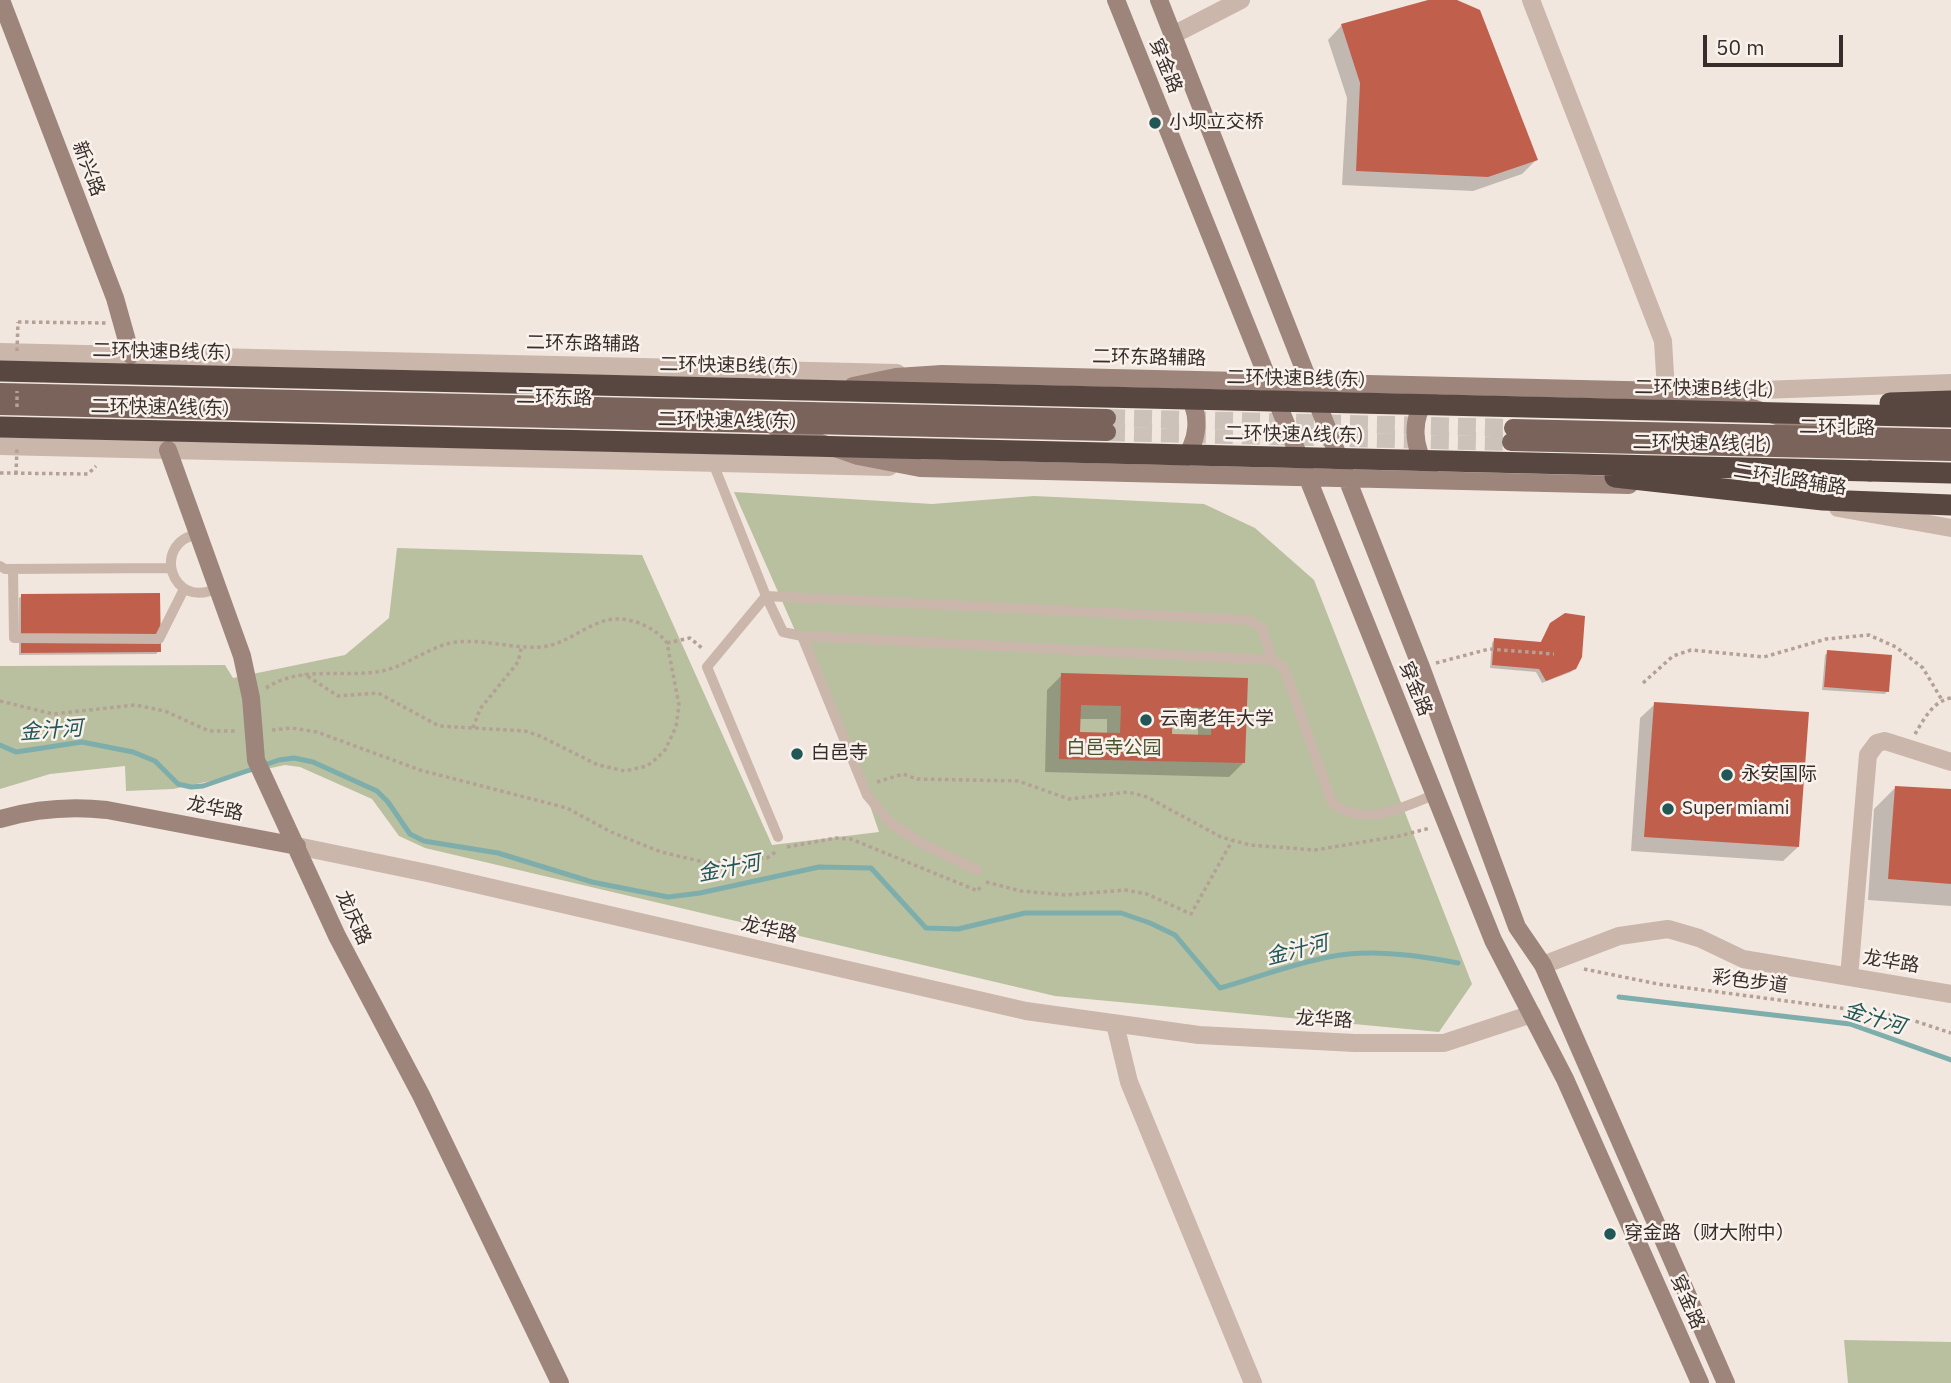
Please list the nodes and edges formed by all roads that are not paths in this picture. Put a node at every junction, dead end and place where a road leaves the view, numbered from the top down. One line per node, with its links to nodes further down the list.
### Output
1 (1, 0): 8 (street, 新兴路)
2 (1116, 0): 12 (street, 穿金路)
3 (1159, 0): 6 (street, 穿金路)
4 (1241, 0): 6 (street)
5 (1531, 0): 16 (street)
6 (1172, 35): 13 (street, 穿金路)
7 (0, 352): 8 (street, 二环东路辅路)
8 (131, 355): 10 (street, 二环东路辅路)
9 (9, 367): 17 (highway, 二环快速B线(东), bridge)
10 (943, 374): 11 (street, 二环东路辅路); 21 (street)
11 (1155, 379): 12 (street, 二环东路辅路); 35 (street)
12 (1269, 382): 13 (street, 二环东路辅路); 36 (street, 穿金路)
13 (1309, 383): 17 (street, 二环东路辅路); 37 (street, 穿金路)
14 (1951, 383): 16 (street)
15 (8, 391): 21 (main road, 二环东路)
16 (1666, 391): 17 (street); 27 (street)
17 (1457, 396): 20 (highway, 二环快速B线(北), bridge); 33 (street)
18 (1951, 401): 20 (highway, bridge)
19 (0, 406): 21 (main road, 二环东路)
20 (1678, 411): 22 (highway, 二环快速B线(北), bridge)
21 (754, 417): 24 (main road, 二环东路); 32 (street)
22 (1951, 418)
23 (8, 423): 33 (highway, 二环快速A线(东), bridge)
24 (1107, 425)
25 (1512, 435): 27 (main road, 二环北路)
26 (1951, 438): 27 (main road, 二环北路)
27 (1857, 443): 30 (main road, 二环北路); 38 (street)
28 (8, 446): 29 (street)
29 (168, 450): 31 (street); 43 (street, 龙庆路)
30 (1951, 452)
31 (713, 463): 32 (street); 49 (lane)
32 (938, 468): 35 (street)
33 (1453, 471): 34 (highway, 二环快速A线(北), bridge); 37 (street); 38 (street, 二环北路辅路); 39 (highway, bridge)
34 (1951, 473)
35 (1151, 474): 36 (street)
36 (1307, 477): 37 (street); 53 (street, 穿金路)
37 (1346, 478): 58 (street, 穿金路)
38 (1661, 486): 42 (street, 二环北路辅路)
39 (1870, 503): 40 (highway, bridge); 41 (highway, bridge)
40 (1951, 505)
41 (1951, 512)
42 (1951, 528)
43 (198, 534): 45 (lane); 47 (street, 龙庆路)
44 (0, 566): 46 (lane)
45 (171, 568): 46 (lane); 48 (lane)
46 (13, 569): 48 (lane)
47 (217, 588): 48 (lane); 56 (street, 龙庆路)
48 (184, 589)
49 (766, 596): 50 (lane); 51 (lane); 55 (lane)
50 (802, 636): 51 (lane); 57 (lane)
51 (1272, 660): 53 (lane)
52 (1951, 762): 59 (street)
53 (1434, 795): 61 (street, 穿金路)
54 (0, 819): 56 (street, 龙华路)
55 (778, 837)
56 (297, 846): 62 (street, 龙华路); 63 (street, 龙庆路)
57 (977, 870)
58 (1543, 965): 59 (street, 龙华路); 66 (street, 穿金路)
59 (1849, 977): 60 (street, 龙华路)
60 (1951, 994)
61 (1532, 1014): 62 (street, 龙华路); 65 (street, 穿金路)
62 (1115, 1024): 64 (street)
63 (560, 1383)
64 (1253, 1383)
65 (1699, 1383)
66 (1726, 1383)

